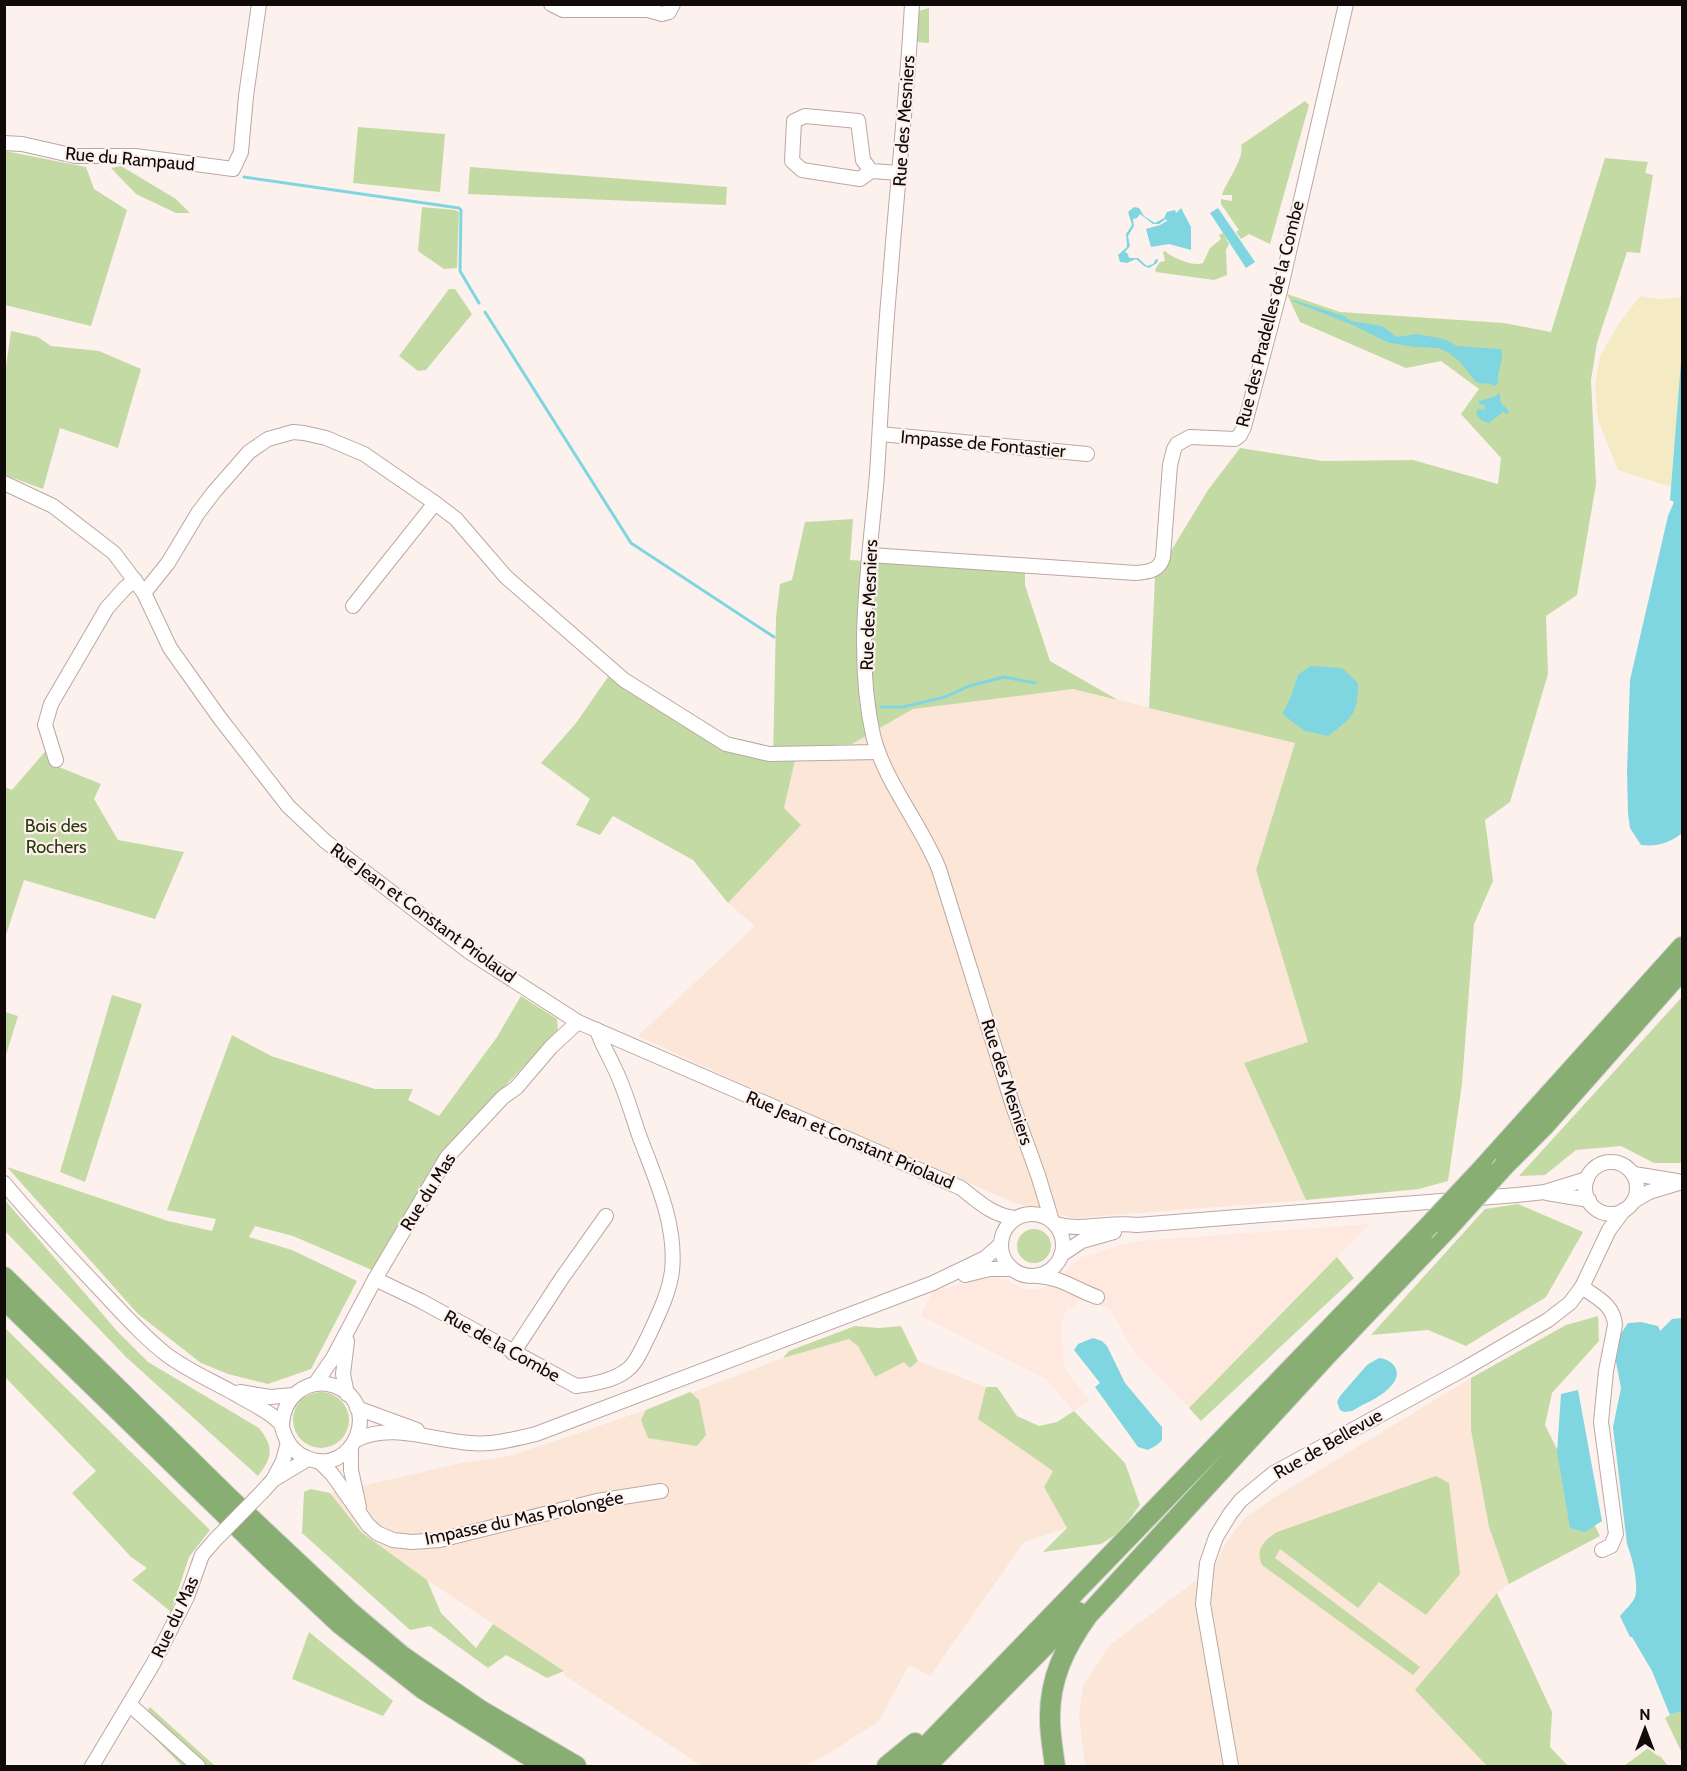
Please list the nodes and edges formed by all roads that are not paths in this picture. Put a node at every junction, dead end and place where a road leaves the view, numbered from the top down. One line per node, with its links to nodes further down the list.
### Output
1 (260, 4): 7 (street, Rue du Rampaud)
2 (551, 4): 6 (street)
3 (673, 4): 6 (street)
4 (912, 4): 9 (street, Rue des Mesniers)
5 (1346, 4): 14 (street, Rue des Pradelles de la Combe)
6 (638, 7)
7 (4, 143)
8 (871, 171): 8 (street); 9 (street)
9 (900, 173): 10 (street, Rue des Mesniers)
10 (879, 434): 11 (street, Impasse de Fontastier); 14 (street, Rue des Mesniers)
11 (1087, 454)
12 (4, 483): 15 (street, Rue Jean et Constant Priolaud)
13 (435, 503): 16 (street); 17 (street); 18 (street)
14 (870, 555): 18 (street, Rue des Mesniers)
15 (135, 580): 16 (street, Rue Jean et Constant Priolaud); 19 (street)
16 (144, 593): 22 (street, Rue Jean et Constant Priolaud)
17 (353, 606)
18 (878, 752): 25 (street, Rue des Mesniers)
19 (56, 760)
20 (1683, 947): 66 (highway, bridge)
21 (1683, 970): 51 (highway, bridge)
22 (578, 1023): 23 (street, Rue Jean et Constant Priolaud); 43 (street, Rue du Mas)
23 (597, 1030): 32 (street, Rue Jean et Constant Priolaud); 50 (street, Rue de la Combe)
24 (1634, 1174): 26 (street); 27 (street); 31 (street)
25 (1038, 1176): 34 (street); 35 (street, Rue des Mesniers)
26 (1587, 1179): 29 (street); 30 (street)
27 (1683, 1182): 31 (street)
28 (4, 1183): 53 (street)
29 (1545, 1192): 30 (street); 36 (street)
30 (1591, 1203): 31 (street); 38 (street, Rue de Bellevue)
31 (1629, 1205): 38 (street, Rue de Bellevue)
32 (992, 1212): 34 (street, Rue Jean et Constant Priolaud); 37 (street, Rue Jean et Constant Priolaud)
33 (606, 1216): 50 (street)
34 (1020, 1216): 35 (street); 37 (street)
35 (1054, 1222): 36 (street); 39 (street)
36 (1137, 1225): 39 (street)
37 (1001, 1240): 40 (street); 44 (street)
38 (1600, 1246): 46 (street, Rue de Bellevue)
39 (1060, 1258): 41 (street); 45 (street)
40 (1012, 1269): 41 (street); 44 (street)
41 (1038, 1276): 45 (street)
42 (4, 1277): 68 (highway)
43 (375, 1279): 49 (street, Rue du Mas); 50 (street, Rue de la Combe)
44 (933, 1283): 58 (street)
45 (1070, 1287): 47 (street)
46 (1582, 1287): 65 (street); 80 (street, Rue de Bellevue)
47 (1097, 1298)
48 (4, 1299): 69 (highway)
49 (349, 1327): 52 (street, Rue du Mas); 54 (street, Rue du Mas)
50 (513, 1353)
51 (1326, 1356): 78 (highway); 79 (highway)
52 (315, 1384): 54 (street); 55 (street)
53 (231, 1392): 55 (street); 57 (street)
54 (348, 1394): 56 (street)
55 (294, 1395): 57 (street)
56 (357, 1408): 58 (street); 60 (street)
57 (282, 1425): 59 (street)
58 (436, 1438): 60 (street)
59 (288, 1442): 61 (street); 62 (street, Rue du Mas)
60 (353, 1444): 61 (street); 64 (street)
61 (314, 1460): 62 (street, Rue du Mas); 64 (street, Impasse du Mas Prolongée)
62 (273, 1480): 67 (street, Rue du Mas, bridge)
63 (661, 1491): 64 (street, Impasse du Mas Prolongée)
64 (361, 1515)
65 (1602, 1550)
66 (1069, 1600): 76 (highway); 77 (highway)
67 (129, 1704): 70 (street, Rue du Mas); 71 (street)
68 (480, 1710): 74 (highway); 75 (highway)
69 (518, 1749): 72 (highway); 73 (highway)
70 (92, 1767)
71 (198, 1767)
72 (545, 1767)
73 (552, 1767)
74 (576, 1767)
75 (588, 1767)
76 (886, 1767)
77 (907, 1767)
78 (926, 1767)
79 (1055, 1767)
80 (1231, 1767)

